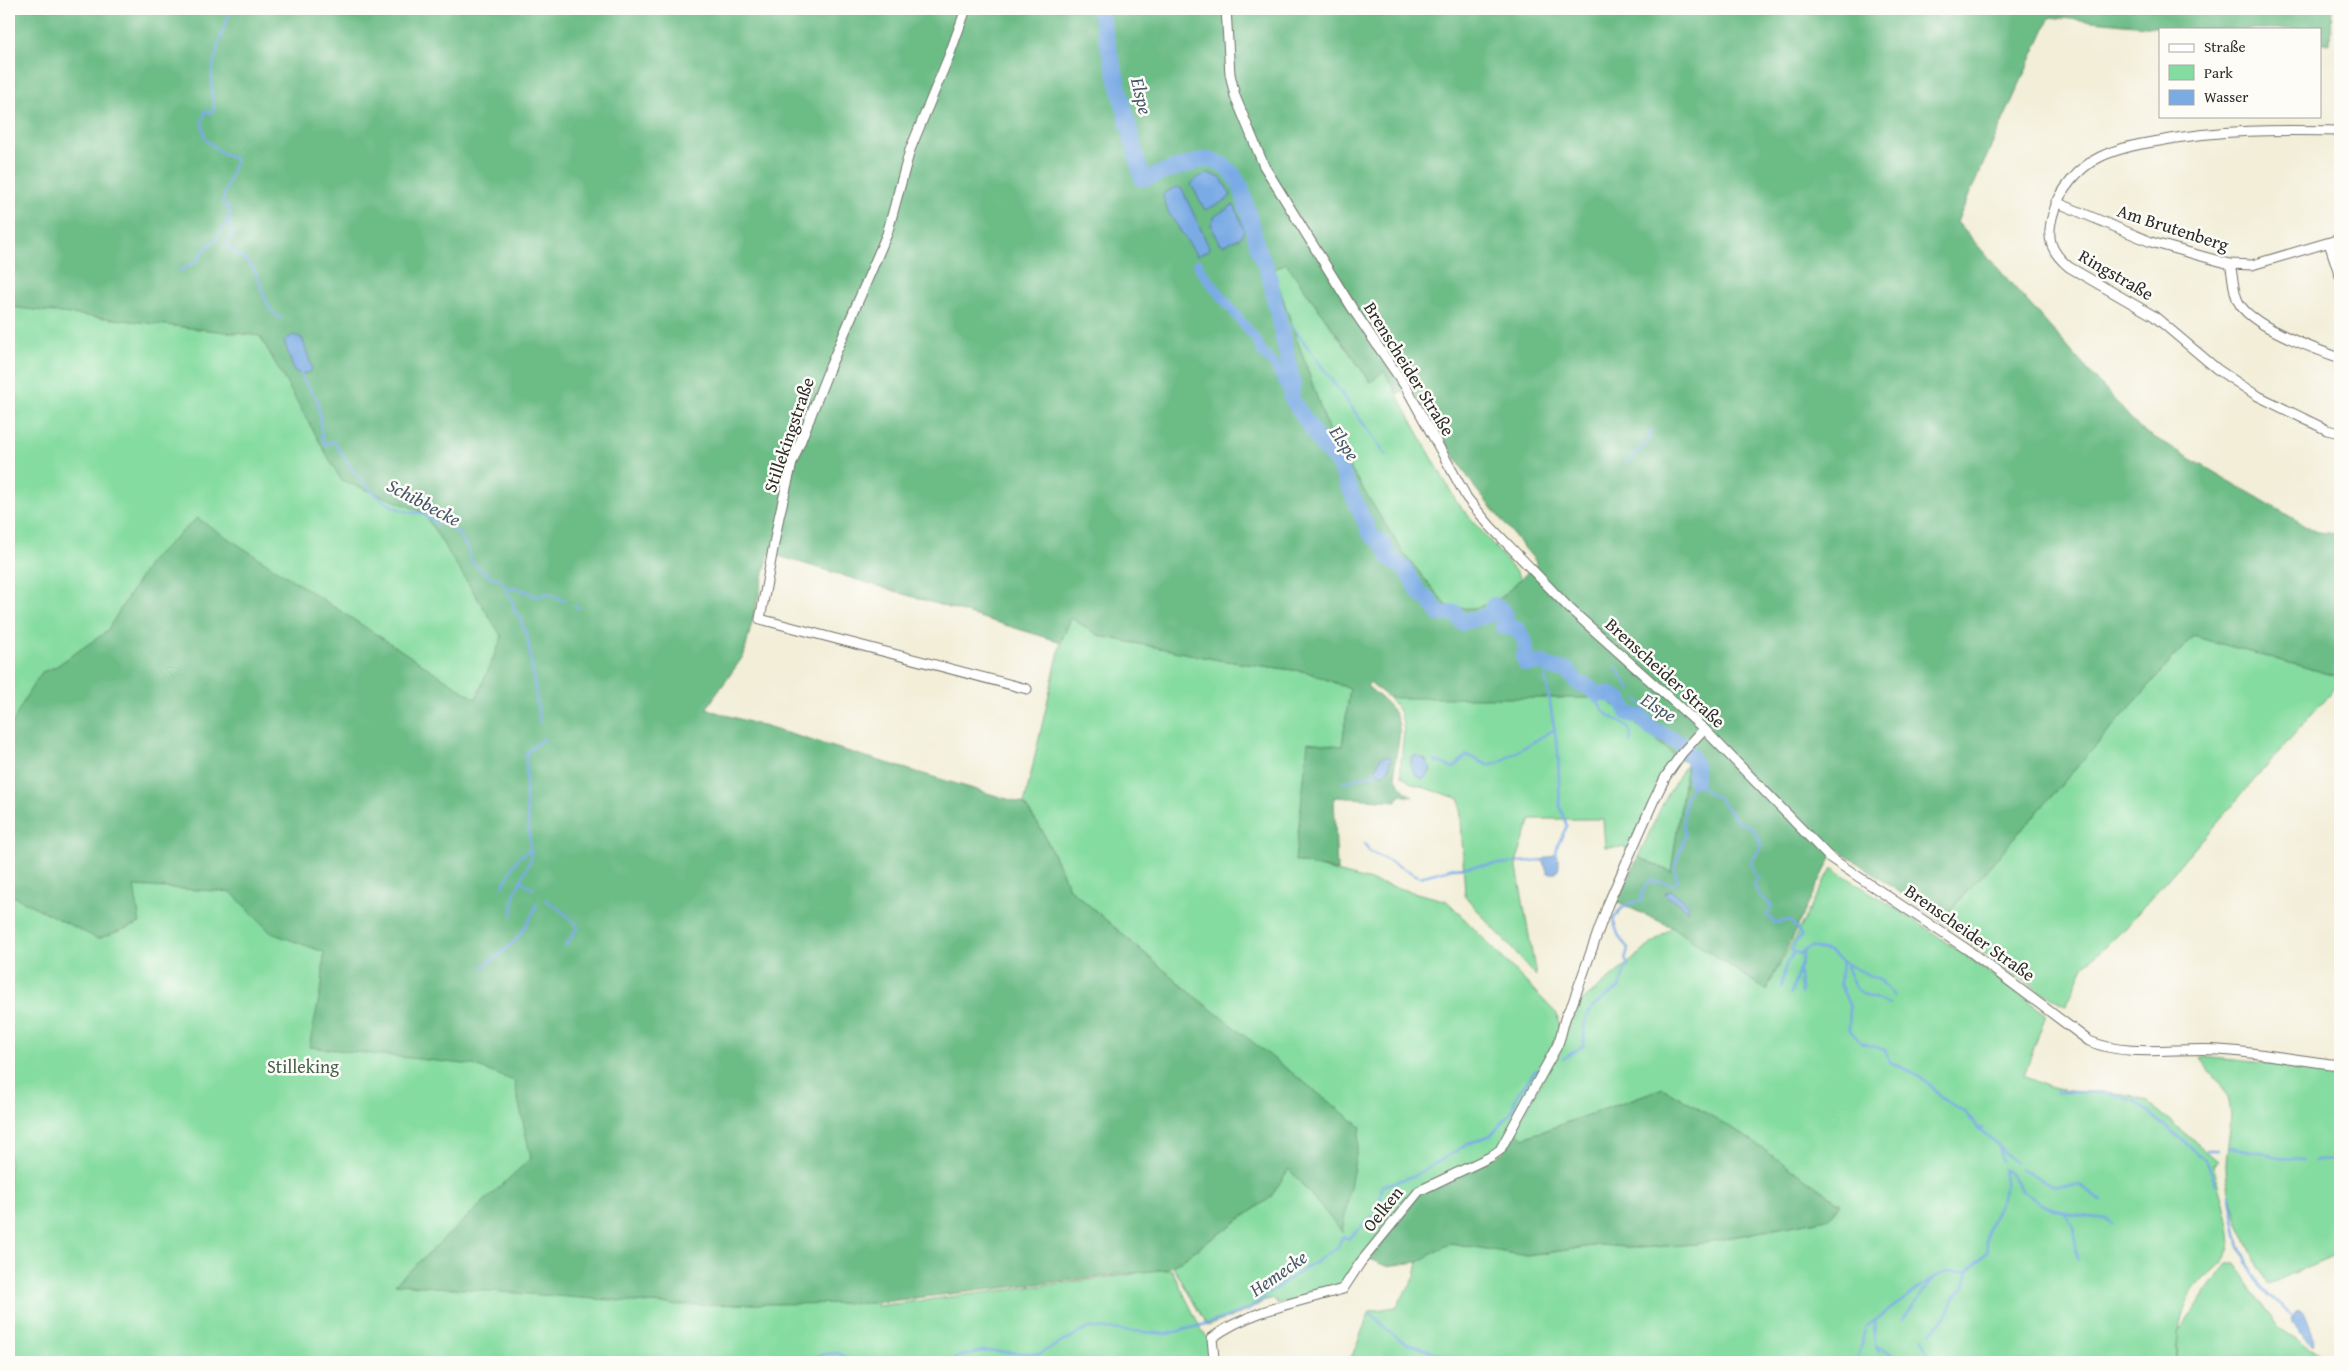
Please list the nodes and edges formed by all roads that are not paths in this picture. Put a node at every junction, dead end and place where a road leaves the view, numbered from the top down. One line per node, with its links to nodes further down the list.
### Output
1 (966, 9): 11 (street, Stillekingstraße)
2 (1226, 9): 12 (street, Brenscheider Straße)
3 (2340, 131): 4 (street, Ringstraße)
4 (2056, 202): 7 (street, Am Brutenberg); 10 (street, Ringstraße)
5 (2340, 240): 6 (street, Am Brutenberg)
6 (2329, 243): 7 (street, Am Brutenberg); 8 (street)
7 (2230, 264): 9 (street)
8 (2340, 276)
9 (2340, 358)
10 (2340, 433)
11 (1027, 689)
12 (1704, 729): 13 (street, Brenscheider Straße); 14 (street, Oelken)
13 (2340, 1064)
14 (1214, 1358)

